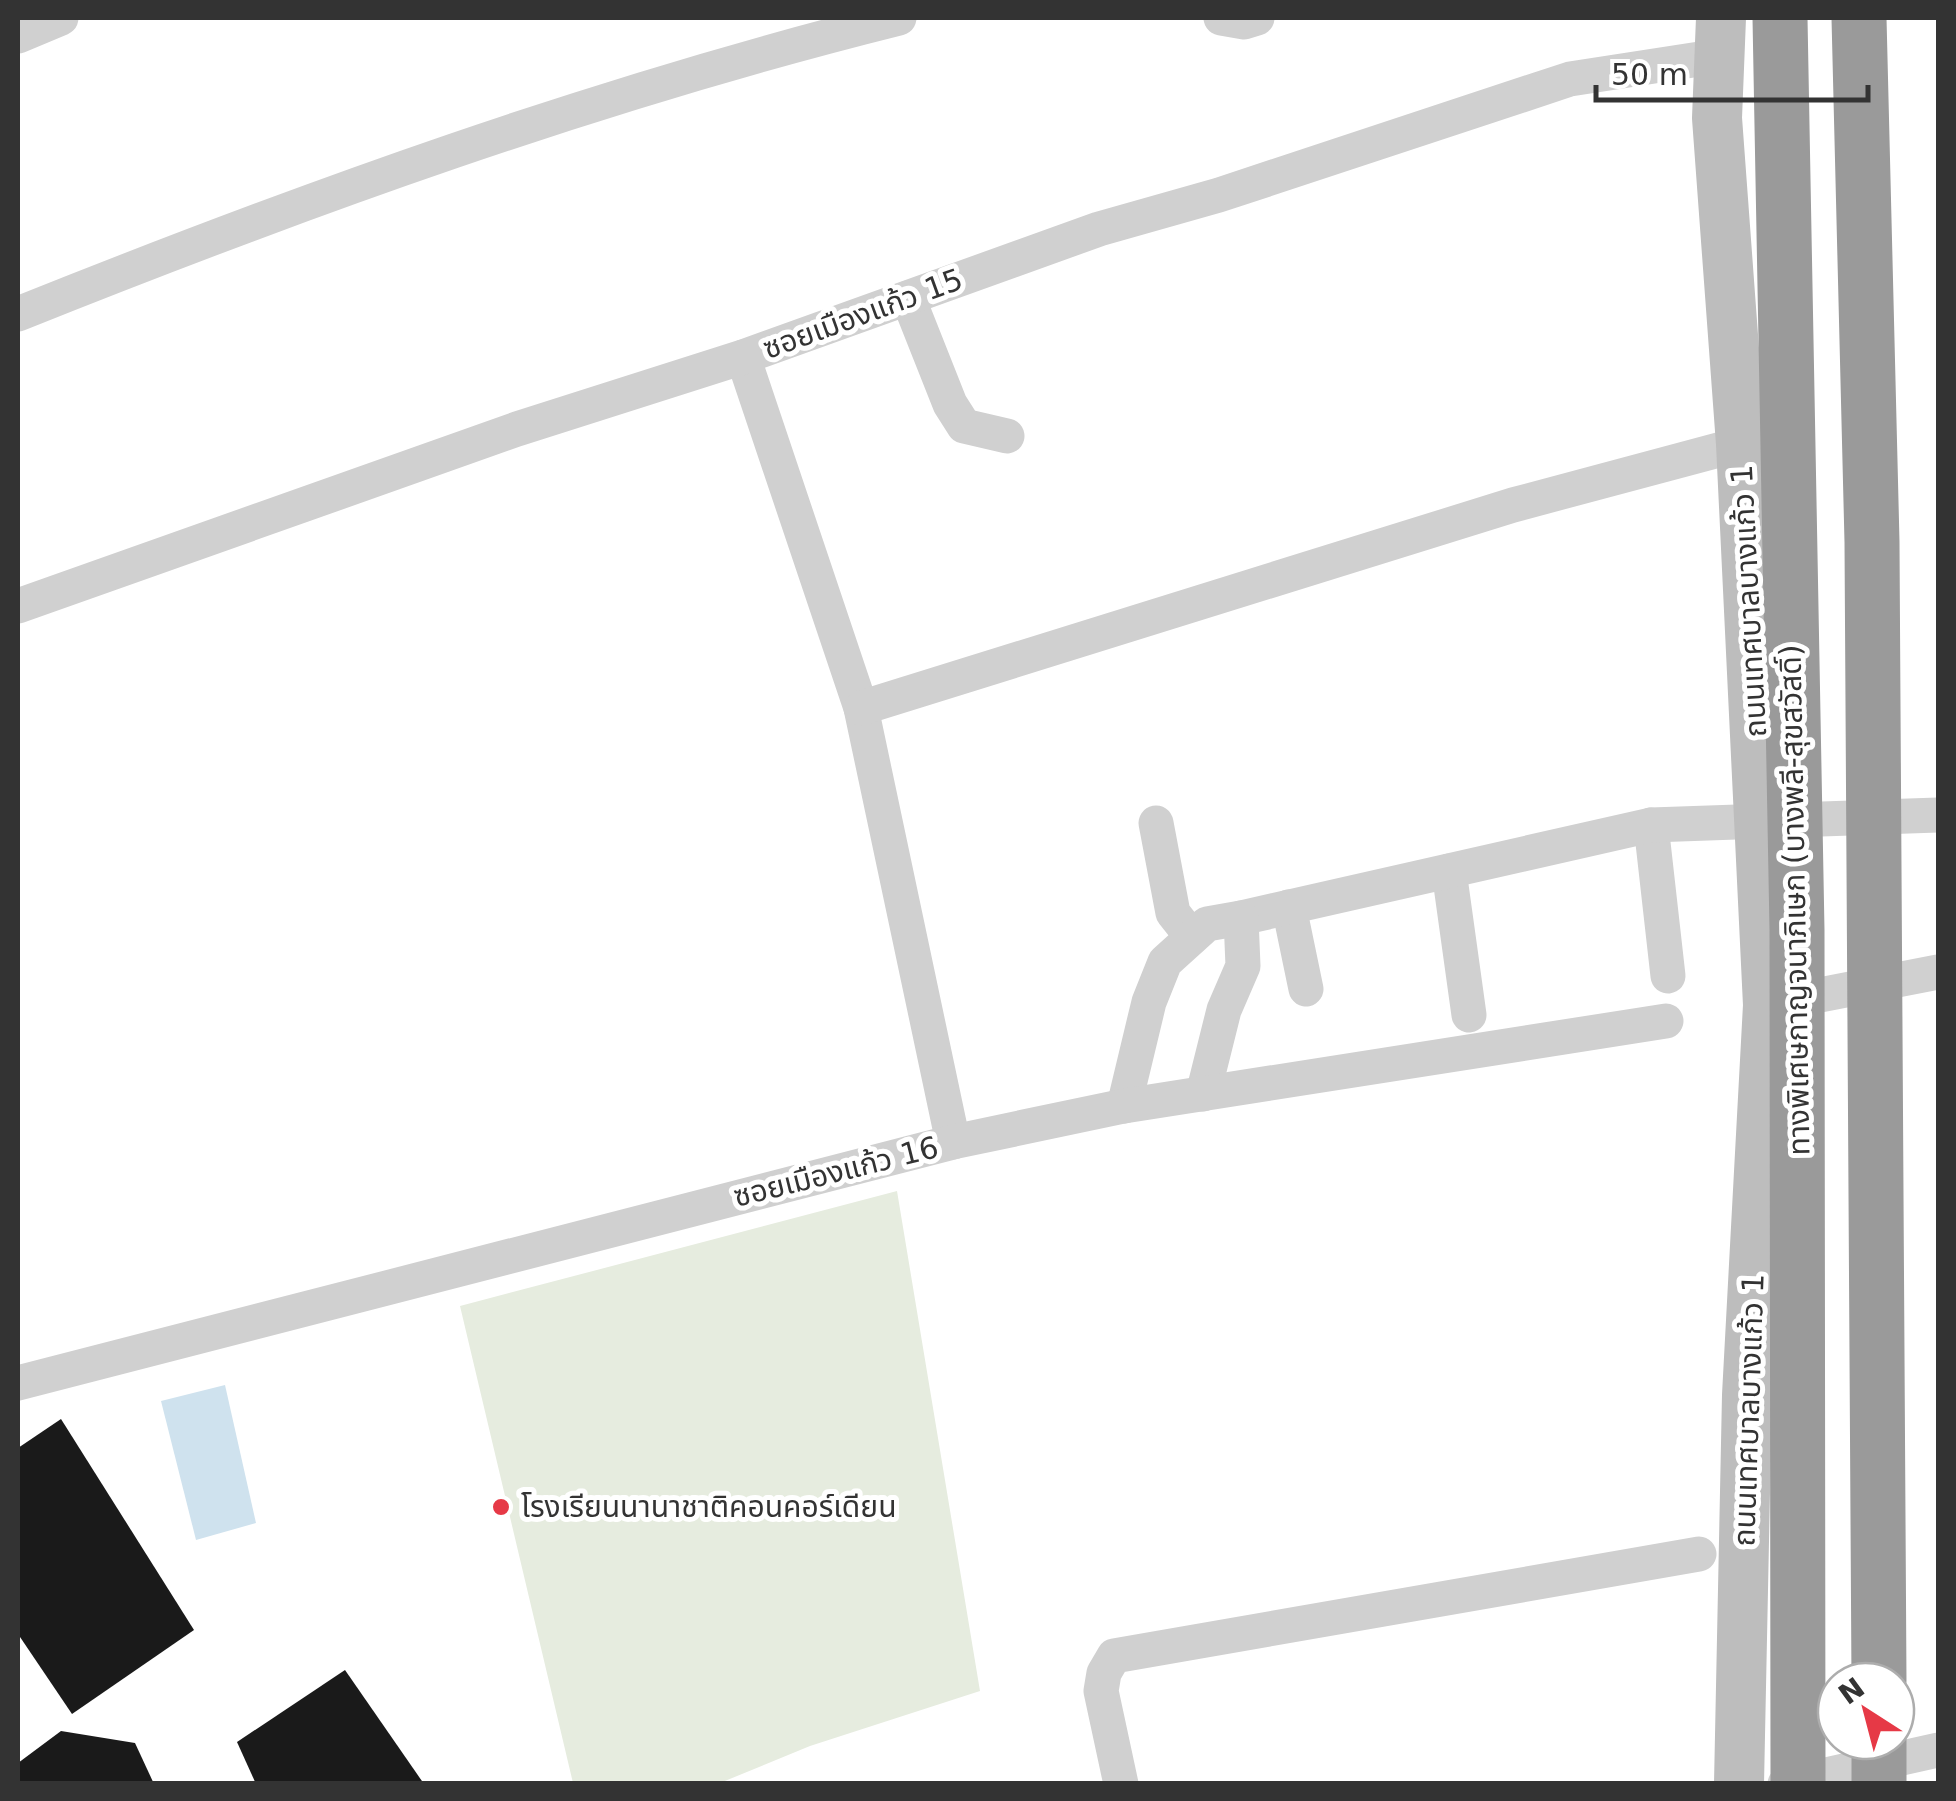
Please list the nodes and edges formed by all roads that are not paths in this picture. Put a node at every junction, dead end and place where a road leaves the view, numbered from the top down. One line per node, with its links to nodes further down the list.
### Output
1 (61, 18): 7 (street)
2 (899, 18): 10 (street)
3 (1222, 18): 4 (street)
4 (1257, 18)
5 (1780, 18): 40 (highway, ทางพิเศษกาญจนาภิเษก (บางพลี-สุขสวัสดิ์), bridge)
6 (1859, 18): 35 (highway, bridge)
7 (18, 36)
8 (1720, 36): 9 (street, ซอยเมืองแก้ว 15); 13 (main road, ถนนเทศบาลบางแก้ว 1)
9 (908, 298): 11 (street, ซอยเมืองแก้ว 15); 12 (street)
10 (18, 314)
11 (742, 357): 14 (street, ซอยเมืองแก้ว 15); 15 (street)
12 (1007, 436)
13 (1741, 444): 15 (street); 17 (main road, ถนนเทศบาลบางแก้ว 1)
14 (18, 606)
15 (861, 708): 32 (street)
16 (1938, 814): 17 (street)
17 (1759, 820): 19 (street); 27 (main road, ถนนเทศบาลบางแก้ว 1)
18 (1156, 822): 23 (street)
19 (1651, 825): 20 (street); 25 (street)
20 (1449, 871): 21 (street); 28 (street)
21 (1289, 907): 22 (street); 26 (street)
22 (1241, 918): 23 (street); 30 (street)
23 (1192, 937): 31 (street)
24 (1938, 972): 27 (street)
25 (1668, 976)
26 (1306, 988)
27 (1768, 1005): 38 (main road, ถนนเทศบาลบางแก้ว 1)
28 (1469, 1015)
29 (1666, 1021): 30 (street, ซอยเมืองแก้ว 16)
30 (1203, 1094): 31 (street, ซอยเมืองแก้ว 16)
31 (1124, 1106): 32 (street, ซอยเมืองแก้ว 16)
32 (954, 1142): 33 (street, ซอยเมืองแก้ว 16)
33 (18, 1383)
34 (1700, 1554): 37 (street)
35 (1879, 1661)
36 (1938, 1750): 39 (street)
37 (1121, 1784)
38 (1738, 1784)
39 (1785, 1784)
40 (1798, 1784)

